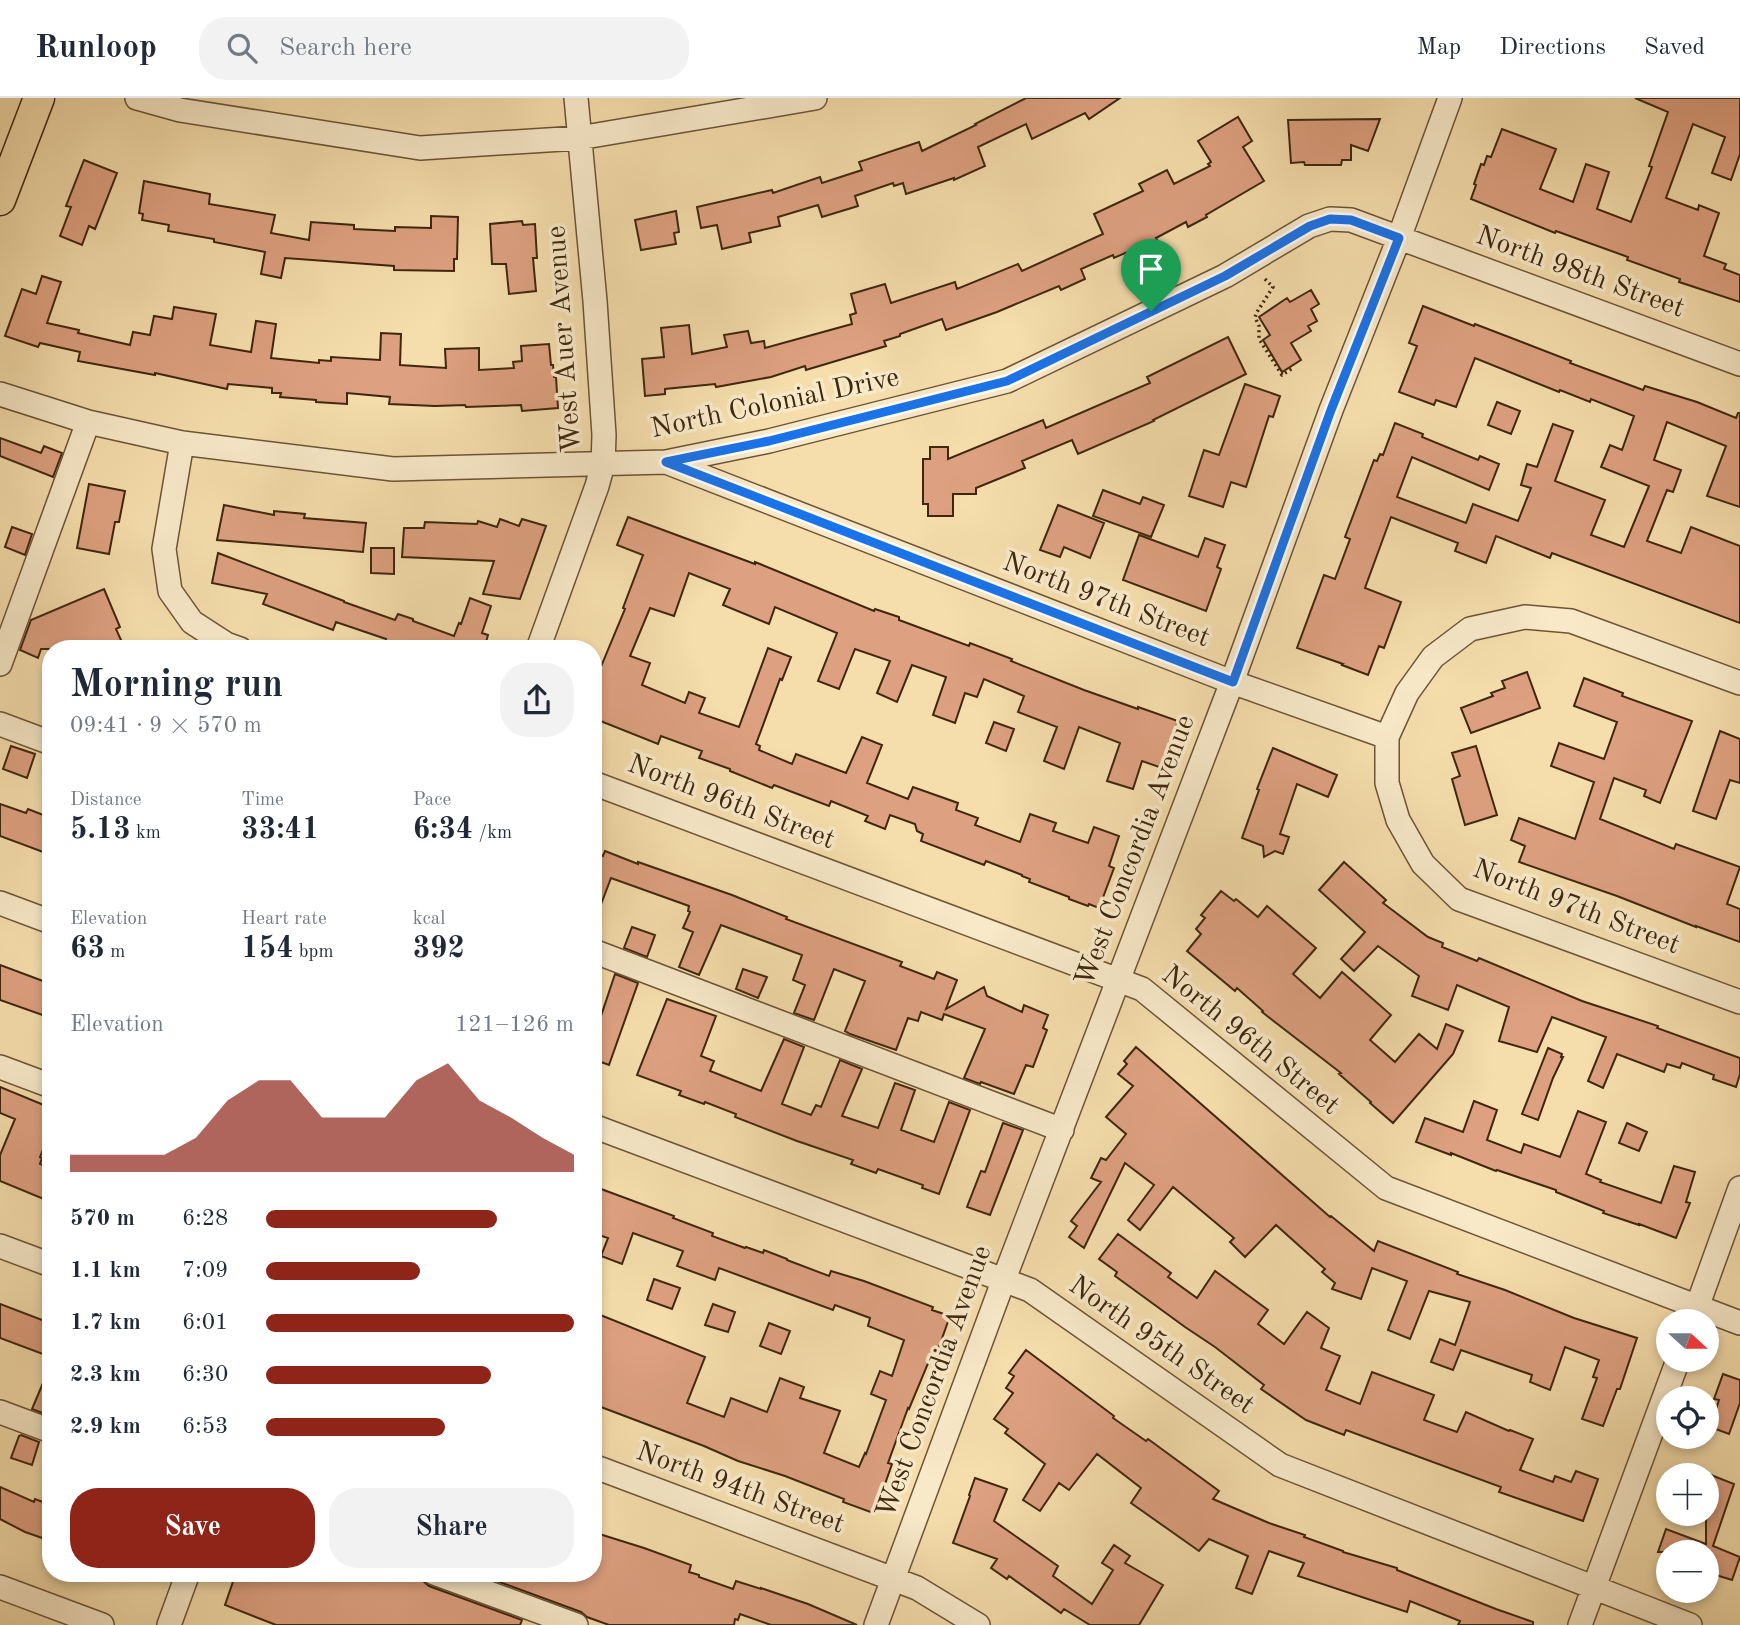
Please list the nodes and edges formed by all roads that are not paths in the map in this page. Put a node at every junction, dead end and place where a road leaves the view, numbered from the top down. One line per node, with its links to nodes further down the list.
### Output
1 (39, 98): 7 (main road)
2 (137, 98): 6 (street)
3 (576, 98): 6 (street, West Auer Avenue)
4 (815, 98): 6 (street)
5 (1450, 98): 8 (street, West Concordia Avenue)
6 (579, 138): 14 (street, West Auer Avenue)
7 (0, 200)
8 (1399, 238): 9 (street, North 98th Street); 13 (street, North Colonial Drive); 18 (street, West Concordia Avenue)
9 (1740, 364)
10 (0, 394): 11 (street, North Colonial Drive)
11 (88, 422): 12 (street, North Colonial Drive); 17 (street)
12 (182, 443): 14 (street, North Colonial Drive); 15 (street)
13 (666, 462): 14 (street, North Colonial Drive); 18 (street, North 97th Street)
14 (603, 464): 16 (street, West Auer Avenue)
15 (220, 640)
16 (541, 640)
17 (0, 664)
18 (1233, 682): 21 (street, North 97th Street); 27 (street, West Concordia Avenue)
19 (1740, 683): 21 (street)
20 (0, 724): 22 (street)
21 (1387, 737): 28 (street, North 97th Street)
22 (42, 740)
23 (602, 786): 27 (street, North 96th Street)
24 (0, 903): 25 (street)
25 (42, 919)
26 (602, 954): 32 (street)
27 (1119, 980): 32 (street, West Concordia Avenue); 37 (street, North 96th Street)
28 (1740, 1002)
29 (0, 1068): 30 (street)
30 (42, 1083)
31 (602, 1129): 36 (street, North 95th Street)
32 (1062, 1130): 36 (street, West Concordia Avenue)
33 (1740, 1188): 38 (street)
34 (0, 1246): 35 (street)
35 (42, 1262)
36 (1004, 1279): 45 (street, West Concordia Avenue); 49 (street, North 95th Street)
37 (1683, 1309)
38 (1697, 1309)
39 (1719, 1319): 40 (street, North 96th Street)
40 (1740, 1323)
41 (1674, 1372): 49 (street)
42 (0, 1412): 43 (street)
43 (42, 1428)
44 (602, 1469): 45 (street, North 94th Street)
45 (894, 1578): 53 (street, West Concordia Avenue); 54 (street, North 94th Street)
46 (185, 1582): 51 (street)
47 (459, 1582): 52 (street)
48 (0, 1587): 50 (street)
49 (1594, 1589): 55 (street); 56 (street, North 95th Street)
50 (102, 1625)
51 (169, 1625)
52 (576, 1625)
53 (876, 1625)
54 (978, 1625)
55 (1580, 1625)
56 (1690, 1625)

